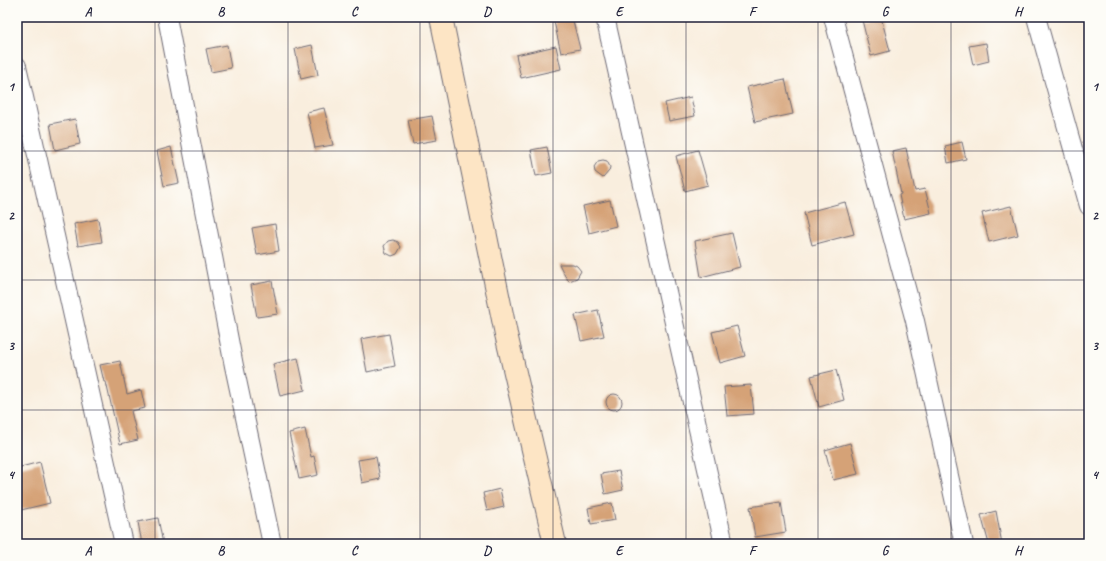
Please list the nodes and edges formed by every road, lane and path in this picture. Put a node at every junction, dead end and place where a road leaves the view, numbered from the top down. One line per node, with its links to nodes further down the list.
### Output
1 (167, 17): 9 (street)
2 (441, 17): 10 (street)
3 (605, 17): 11 (street)
4 (833, 17): 12 (street)
5 (1036, 17): 7 (street)
6 (17, 66): 8 (street)
7 (1089, 206)
8 (124, 544)
9 (272, 544)
10 (555, 544)
11 (724, 544)
12 (964, 544)

